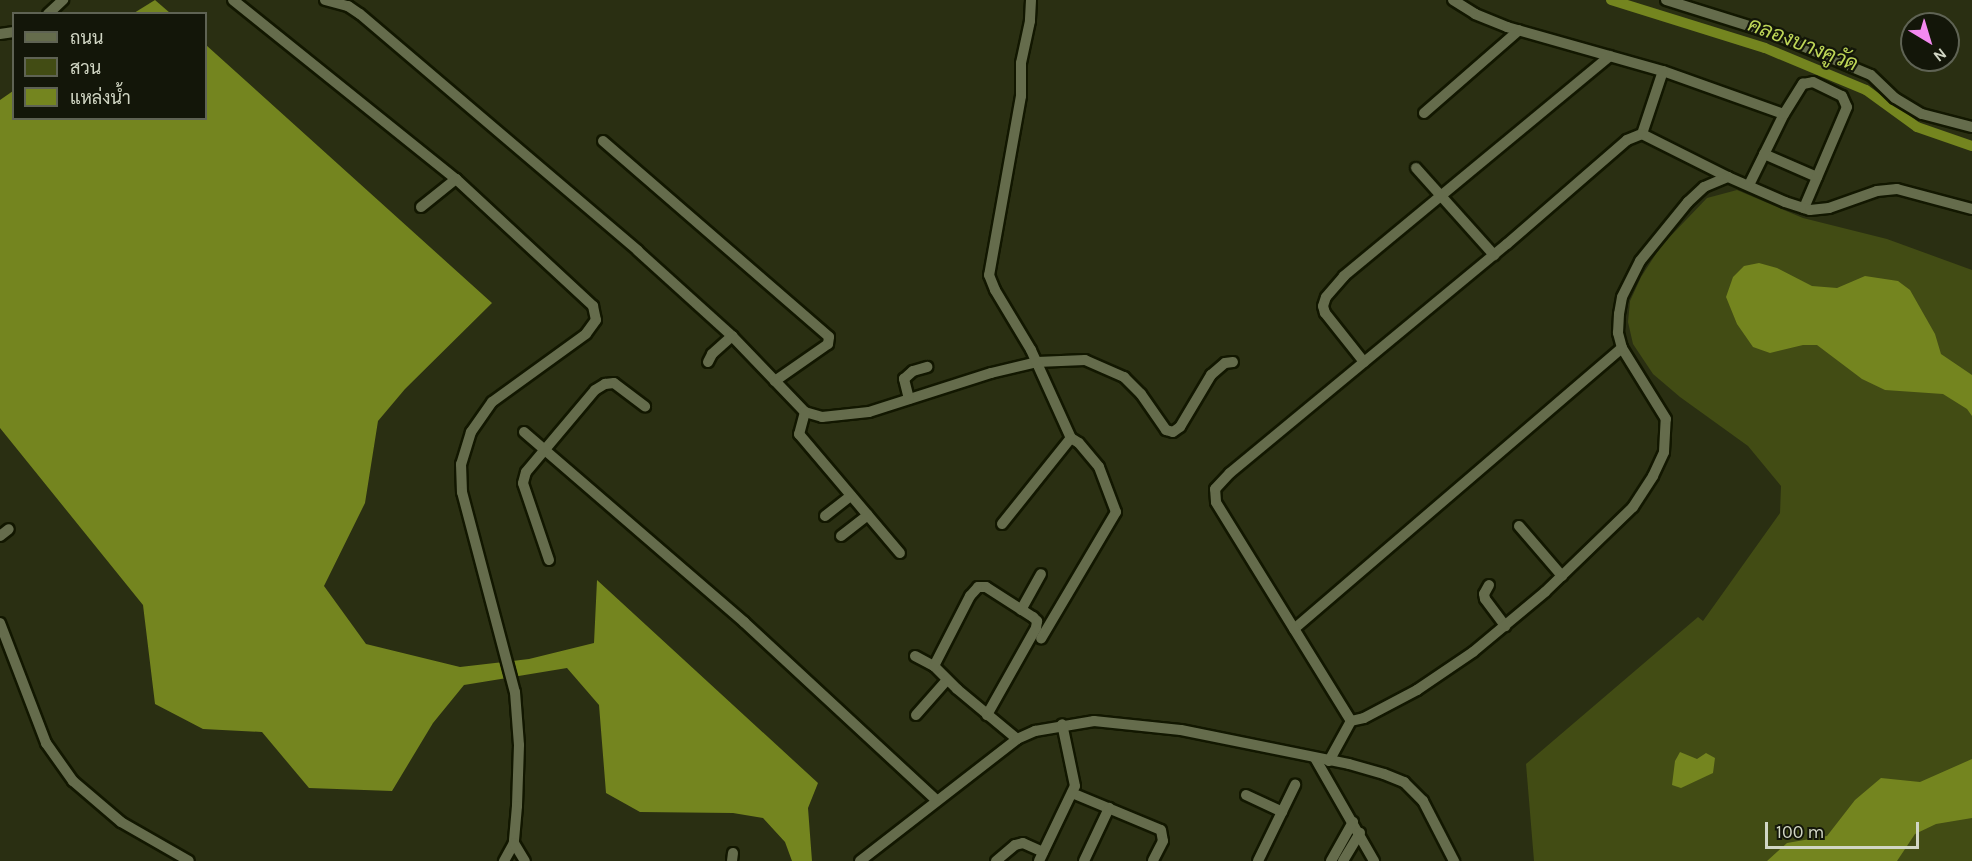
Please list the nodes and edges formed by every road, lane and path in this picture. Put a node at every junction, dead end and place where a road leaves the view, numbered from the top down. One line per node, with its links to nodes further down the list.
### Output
1 (63, 0): 7 (street)
2 (233, 0): 20 (street)
3 (325, 0): 27 (street)
4 (1031, 0): 30 (street)
5 (1453, 0): 8 (street)
6 (1666, 0): 13 (street)
7 (50, 12)
8 (1519, 30): 9 (street); 11 (street)
9 (1610, 56): 10 (street); 22 (street)
10 (1663, 71): 12 (street); 14 (street)
11 (1424, 113)
12 (1784, 114): 16 (street); 19 (street)
13 (1972, 127)
14 (1642, 134): 18 (street); 26 (street)
15 (603, 141): 34 (street)
16 (1764, 154): 19 (street); 21 (street)
17 (1416, 168): 22 (street)
18 (1728, 177): 21 (street); 28 (street)
19 (1817, 177): 24 (street)
20 (456, 179): 23 (street); 76 (street)
21 (1749, 185): 24 (street)
22 (1442, 195): 26 (street); 32 (street)
23 (421, 207)
24 (1804, 208): 25 (street)
25 (1972, 209)
26 (1494, 255): 32 (street)
27 (732, 336): 29 (street); 34 (street)
28 (1622, 348): 50 (street); 55 (street)
29 (708, 362)
30 (1040, 362): 31 (street); 35 (street); 39 (street)
31 (1233, 362)
32 (1365, 362): 55 (street)
33 (927, 367): 35 (street)
34 (775, 381): 37 (street)
35 (909, 399): 37 (street)
36 (645, 406): 40 (street)
37 (805, 412): 41 (street)
38 (524, 432): 40 (street)
39 (1071, 438): 44 (street); 57 (street)
40 (546, 450): 48 (street); 71 (street)
41 (851, 496): 42 (street); 43 (street)
42 (868, 515): 46 (street); 47 (street)
43 (825, 516)
44 (1002, 524)
45 (1519, 526): 50 (street)
46 (841, 536)
47 (900, 554)
48 (549, 560)
49 (1041, 574): 52 (street)
50 (1562, 576): 54 (street)
51 (1489, 585): 54 (street)
52 (1021, 610): 59 (street); 62 (street)
53 (0, 623): 56 (street)
54 (1505, 626): 63 (street)
55 (1294, 628): 63 (street)
56 (2, 637): 78 (street)
57 (1041, 639)
58 (915, 656): 59 (street)
59 (934, 666): 60 (street)
60 (946, 680): 61 (street); 62 (street)
61 (916, 715)
62 (987, 715): 65 (street)
63 (1352, 721): 67 (street)
64 (1062, 724): 65 (street); 66 (street); 69 (street)
65 (1017, 739): 71 (street)
66 (1315, 758): 67 (street); 74 (street)
67 (1329, 760): 88 (street)
68 (1295, 785): 73 (street)
69 (1073, 789): 72 (street); 77 (street)
70 (1246, 795): 73 (street)
71 (936, 800): 81 (street)
72 (1109, 808): 83 (street); 84 (street)
73 (1282, 812): 85 (street)
74 (1353, 822): 75 (street); 86 (street)
75 (1360, 834): 86 (street); 87 (street)
76 (514, 843): 79 (street); 80 (street)
77 (1041, 856): 82 (street)
78 (189, 861)
79 (504, 861)
80 (525, 861)
81 (860, 861)
82 (996, 861)
83 (1084, 861)
84 (1153, 861)
85 (1258, 861)
86 (1335, 861)
87 (1374, 861)
88 (1454, 861)

